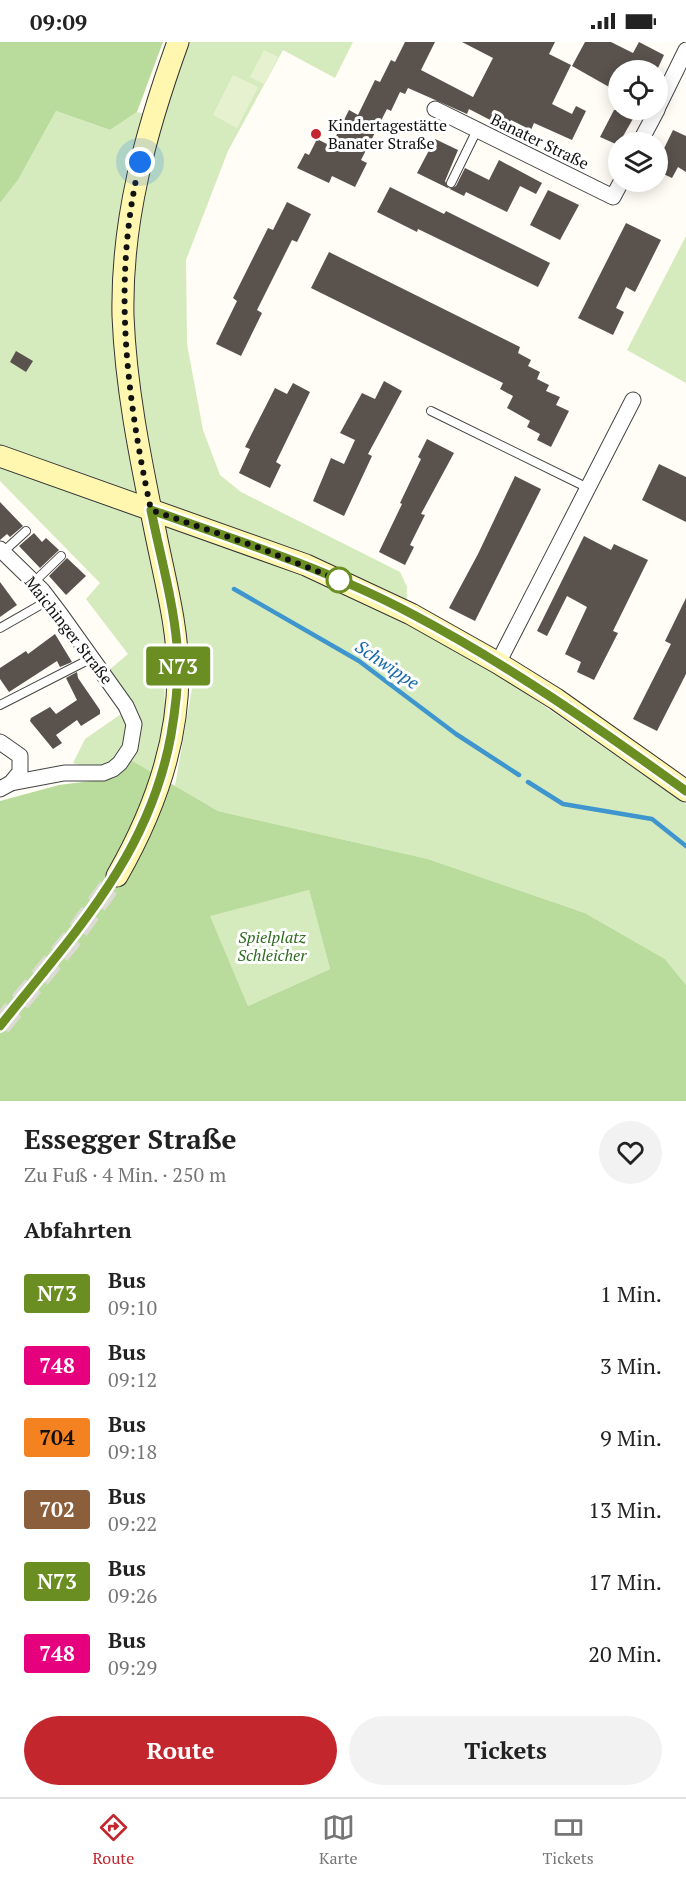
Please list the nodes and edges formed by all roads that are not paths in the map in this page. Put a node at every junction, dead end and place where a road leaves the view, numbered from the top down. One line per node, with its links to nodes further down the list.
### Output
1 (178, 42): 12 (main road)
2 (686, 50): 3 (street)
3 (668, 87)
4 (435, 109): 5 (street, Banater Straße)
5 (477, 130): 6 (lane); 7 (street, Banater Straße)
6 (451, 183)
7 (616, 192)
8 (633, 400): 11 (street)
9 (431, 411): 11 (lane)
10 (0, 456): 12 (main road)
11 (588, 488): 20 (street)
12 (151, 510): 20 (main road); 25 (main road)
13 (26, 531): 14 (lane)
14 (2, 551): 16 (street, Maichinger Straße)
15 (61, 556): 16 (lane)
16 (34, 582): 17 (street, Maichinger Straße)
17 (49, 600): 18 (lane); 19 (street, Maichinger Straße)
18 (0, 628)
19 (93, 657): 21 (lane); 23 (street, Maichinger Straße)
20 (498, 663): 24 (main road)
21 (0, 705)
22 (0, 742): 23 (street)
23 (6, 786)
24 (686, 791)
25 (117, 876)

